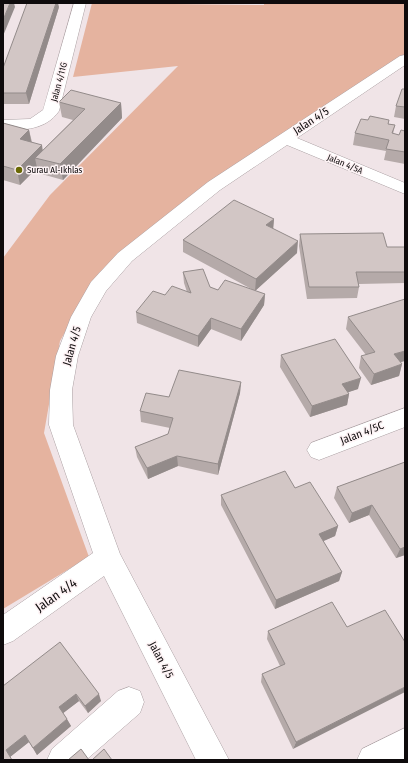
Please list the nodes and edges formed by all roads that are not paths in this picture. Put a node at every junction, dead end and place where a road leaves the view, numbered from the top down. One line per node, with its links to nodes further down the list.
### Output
1 (80, 3): 3 (street, Jalan 4/11G)
2 (405, 59): 6 (street, Jalan 4/5)
3 (35, 123): 4 (street); 5 (street)
4 (3, 125)
5 (53, 132)
6 (284, 138): 7 (street, Jalan 4/5A); 10 (street, Jalan 4/5)
7 (405, 189)
8 (405, 417): 9 (street, Jalan 4/5C)
9 (319, 450)
10 (108, 558): 11 (street, Jalan 4/4); 15 (street, Jalan 4/5)
11 (3, 631)
12 (129, 702): 14 (street)
13 (405, 743): 16 (street)
14 (63, 760)
15 (213, 760)
16 (373, 760)

